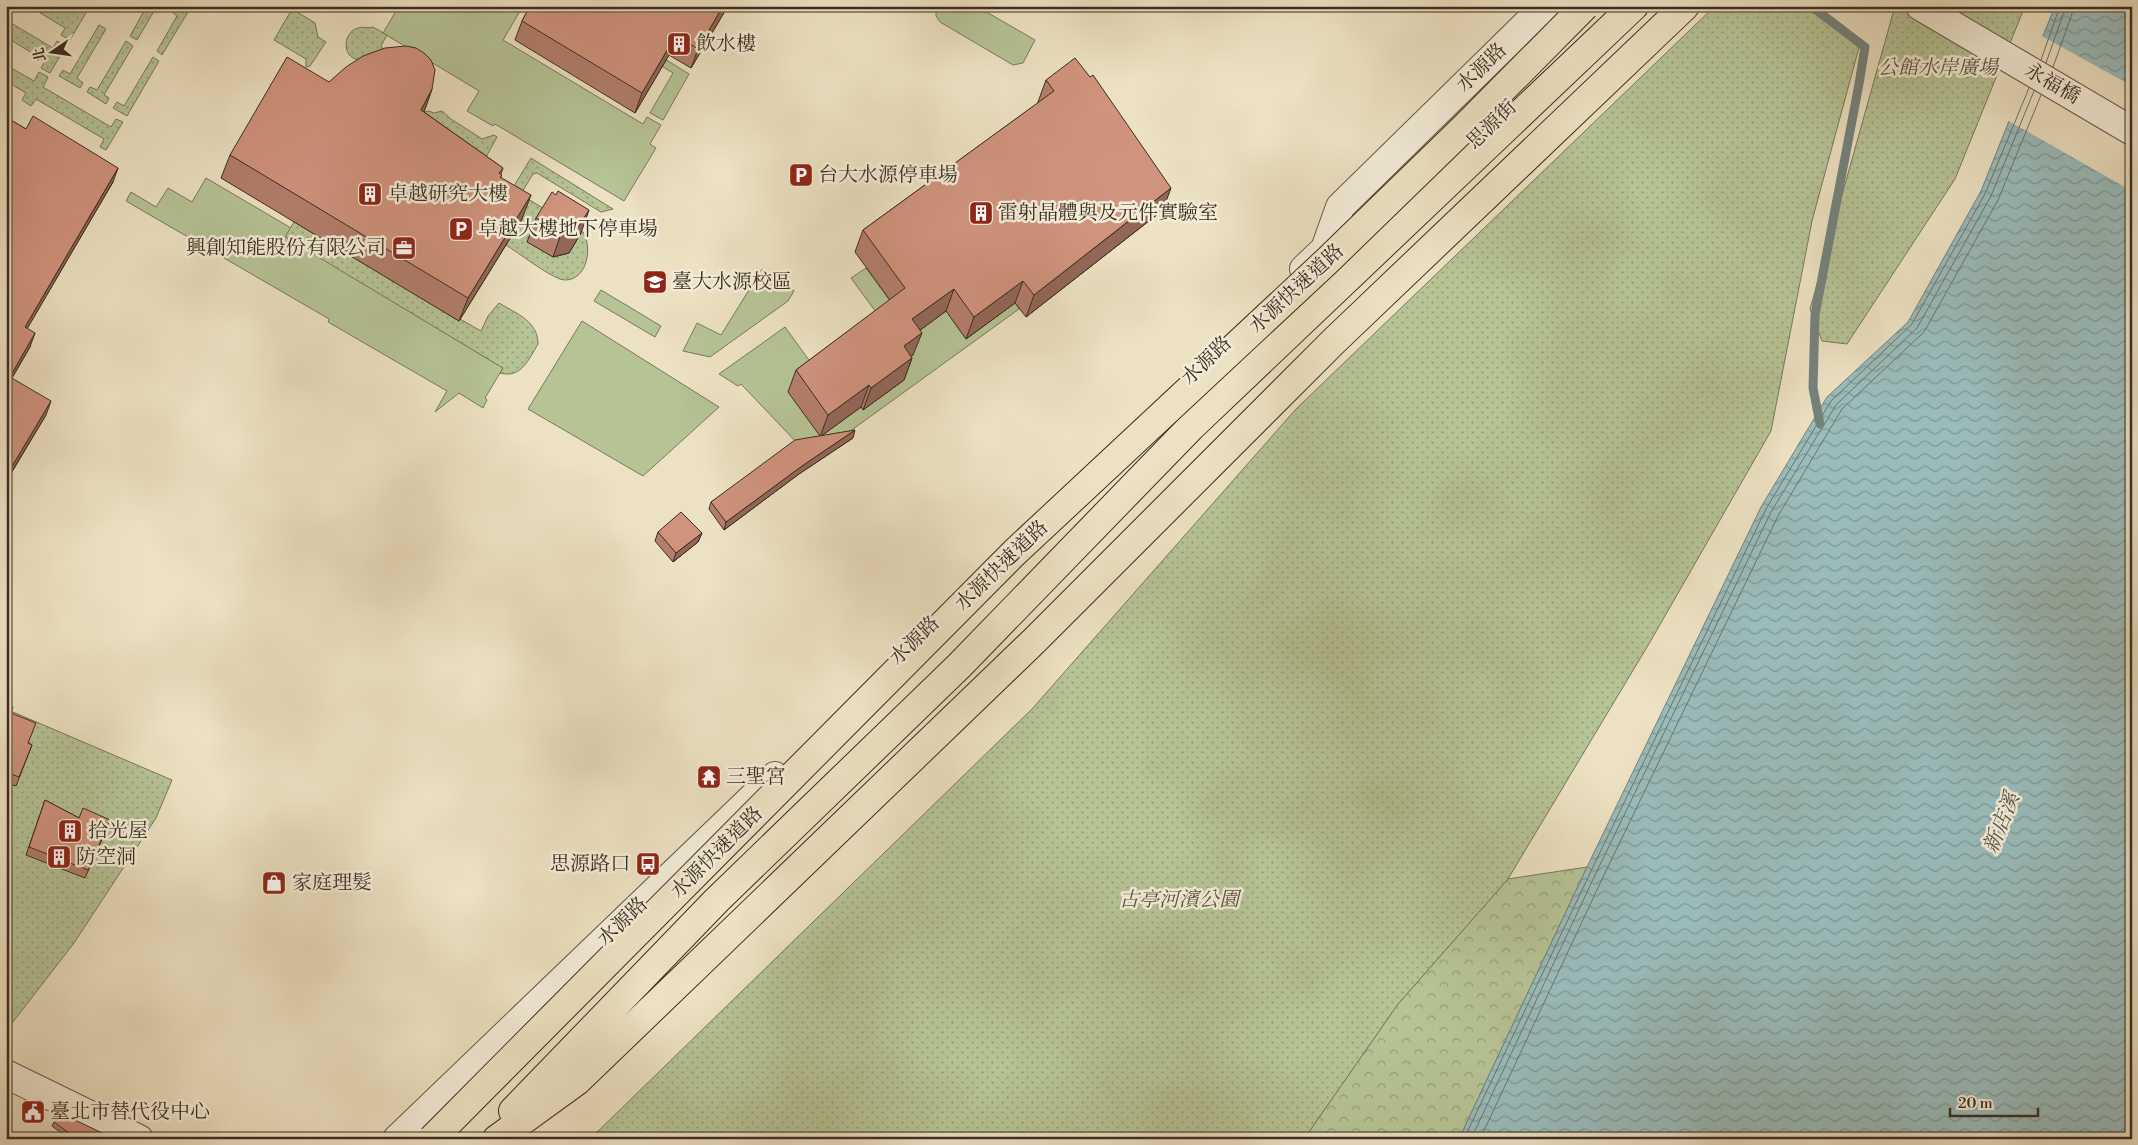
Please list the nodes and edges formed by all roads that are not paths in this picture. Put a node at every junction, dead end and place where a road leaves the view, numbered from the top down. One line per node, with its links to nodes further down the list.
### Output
1 (1545, 6): 10 (street, 水源路)
2 (1576, 6): 9 (street)
3 (1584, 6): 14 (highway, 水源快速道路, bridge)
4 (1615, 6): 9 (street, 思源街)
5 (1634, 6): 15 (highway, 水源快速道路)
6 (1685, 6): 16 (highway)
7 (1920, 6): 8 (street, 永福橋)
8 (2132, 131)
9 (1359, 228): 10 (street)
10 (1325, 249): 13 (street, 水源路)
11 (6, 1074): 12 (street)
12 (139, 1139)
13 (397, 1139)
14 (432, 1139)
15 (486, 1139)
16 (497, 1139)

